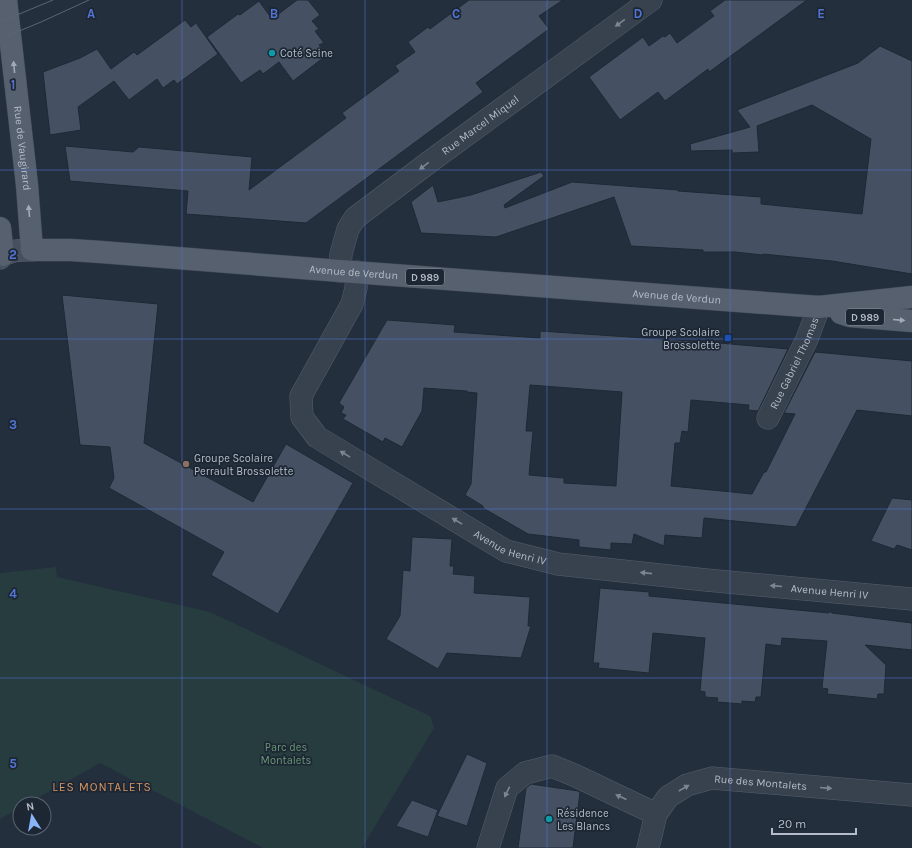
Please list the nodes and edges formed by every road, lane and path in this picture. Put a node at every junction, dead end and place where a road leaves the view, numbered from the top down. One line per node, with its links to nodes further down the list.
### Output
1 (6, 0): 4 (main road, Rue de Vaugirard, one-way to 1)
2 (651, 0): 6 (street, Rue Marcel Miquel, one-way to 6)
3 (0, 228): 5 (main road)
4 (32, 250): 5 (main road); 6 (main road, Avenue de Verdun / D 989)
5 (2, 256)
6 (348, 272): 8 (main road, Avenue de Verdun / D 989); 11 (street, Avenue Henri IV, one-way to 6)
7 (912, 297): 8 (main road, Avenue de Verdun / D 989)
8 (819, 307): 9 (main road, Avenue de Verdun / D 989, one-way to 9); 10 (street, Rue Gabriel Thomas)
9 (912, 321)
10 (768, 418)
11 (912, 599)
12 (912, 795): 13 (street, Rue des Montalets, one-way to 12)
13 (656, 814): 14 (street, one-way to 14); 15 (street, Rue des Montalets)
14 (488, 848)
15 (648, 848)

